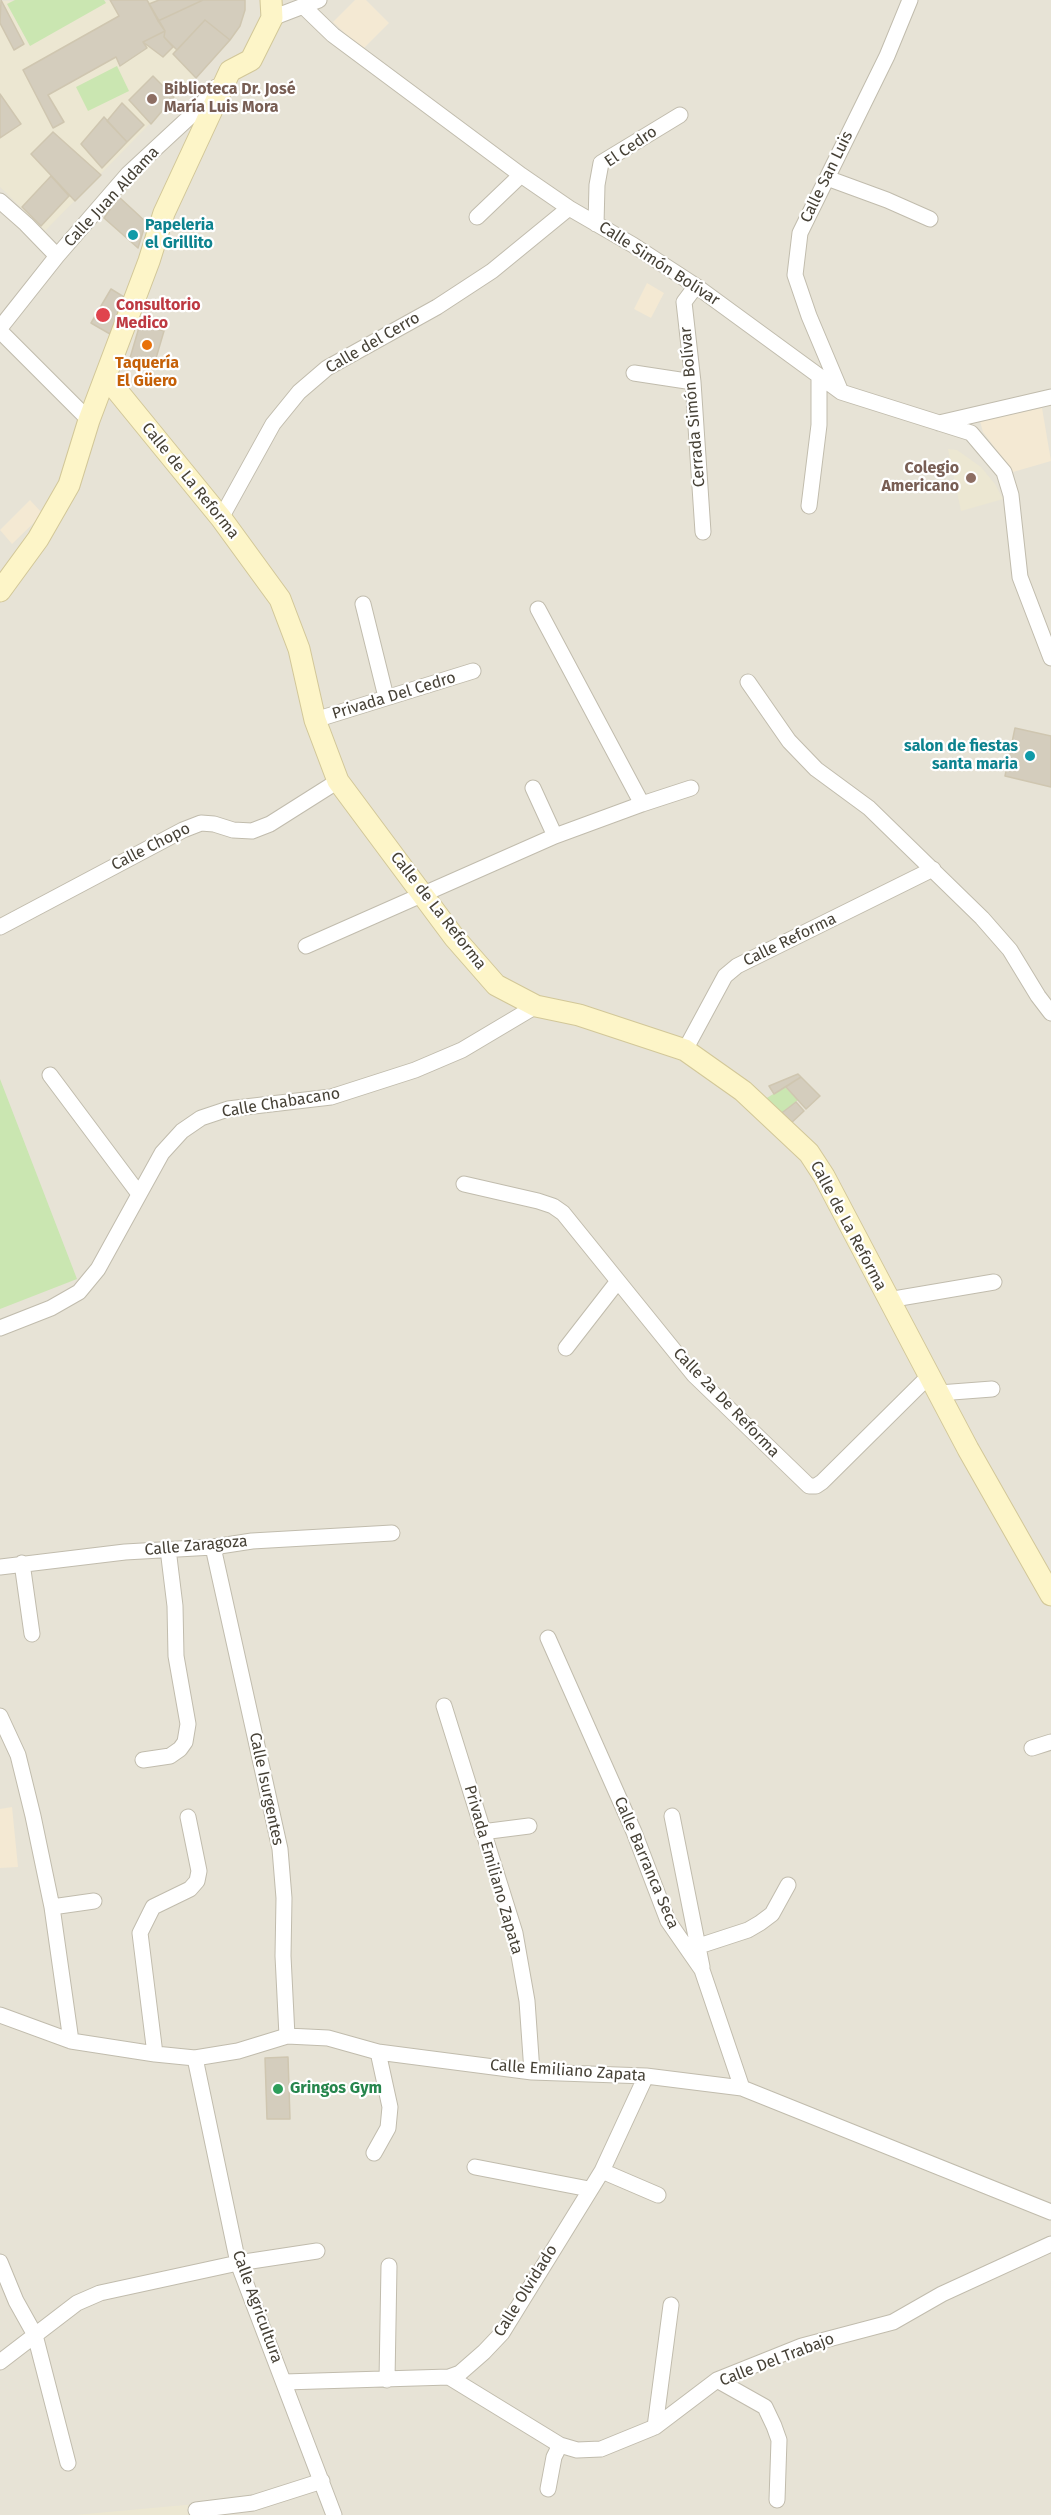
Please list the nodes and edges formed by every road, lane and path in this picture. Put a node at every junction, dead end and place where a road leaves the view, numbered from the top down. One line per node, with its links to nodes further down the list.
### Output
1 (319, 0): 3 (street)
2 (909, 0): 8 (street, Calle San Luis)
3 (303, 6): 4 (street); 7 (street, Calle Simón Bolívar)
4 (271, 9): 5 (street)
5 (230, 71): 14 (street, Calle Juan Aldama); 18 (street)
6 (680, 115): 13 (street, El Cedro)
7 (521, 175): 10 (street, Calle Simón Bolívar); 11 (street)
8 (827, 178): 12 (street); 21 (street, Calle San Luis)
9 (0, 201): 14 (street)
10 (568, 208): 13 (street, Calle Simón Bolívar); 26 (street, Calle del Cerro)
11 (477, 217)
12 (930, 219)
13 (596, 224): 15 (street, Calle Simón Bolívar)
14 (57, 256): 16 (street, Calle Juan Aldama)
15 (696, 286): 19 (street, Calle Simón Bolívar); 20 (street, Cerrada Simón Bolívar)
16 (0, 329): 23 (street)
17 (634, 373): 20 (street)
18 (106, 377): 23 (street); 26 (street, Calle de La Reforma)
19 (819, 378): 21 (street, Calle Simón Bolívar); 25 (street)
20 (693, 382): 27 (street, Cerrada Simón Bolívar)
21 (841, 392): 24 (street, Calle Simón Bolívar)
22 (1051, 398): 24 (street)
23 (89, 420): 28 (street)
24 (939, 423): 31 (street, Calle Simón Bolívar)
25 (809, 506)
26 (221, 518): 35 (street, Calle de La Reforma)
27 (704, 532)
28 (0, 591)
29 (363, 604): 34 (street)
30 (538, 609): 39 (street)
31 (1051, 658)
32 (473, 671): 34 (street, Privada Del Cedro)
33 (748, 682): 41 (street)
34 (386, 697): 35 (street, Privada Del Cedro)
35 (315, 720): 36 (street, Calle de La Reforma)
36 (338, 781): 42 (street, Calle de La Reforma); 43 (street, Calle Chopo)
37 (533, 788): 40 (street)
38 (691, 789): 39 (street)
39 (642, 804): 40 (street)
40 (555, 836): 42 (street)
41 (933, 869): 46 (street); 47 (street, Calle Reforma)
42 (423, 894): 44 (street); 45 (street, Calle de La Reforma)
43 (0, 927)
44 (306, 946)
45 (536, 1006): 47 (street, Calle de La Reforma); 50 (street, Calle Chabacano)
46 (1051, 1013)
47 (685, 1050): 53 (street, Calle de La Reforma)
48 (50, 1075): 50 (street)
49 (464, 1184): 51 (street, Calle 2a De Reforma)
50 (139, 1194): 54 (street, Calle Chabacano)
51 (618, 1281): 55 (street); 56 (street, Calle 2a De Reforma)
52 (994, 1282): 53 (street)
53 (888, 1300): 56 (street, Calle de La Reforma)
54 (0, 1328)
55 (566, 1348)
56 (934, 1384): 57 (street); 63 (street, Calle de La Reforma)
57 (992, 1389)
58 (392, 1533): 59 (street, Calle Zaragoza)
59 (213, 1546): 60 (street, Calle Zaragoza); 81 (street, Calle Isurgentes)
60 (168, 1549): 61 (street, Calle Zaragoza); 70 (street)
61 (22, 1563): 62 (street, Calle Zaragoza); 64 (street)
62 (0, 1567)
63 (1051, 1595)
64 (32, 1634)
65 (548, 1638): 79 (street, Calle Barranca Seca)
66 (444, 1706): 74 (street, Privada Emiliano Zapata)
67 (0, 1716): 77 (street)
68 (1051, 1742): 69 (street)
69 (1032, 1748)
70 (143, 1760)
71 (672, 1816): 78 (street)
72 (188, 1817): 84 (street)
73 (529, 1826): 74 (street)
74 (482, 1832): 86 (street, Privada Emiliano Zapata)
75 (788, 1885): 78 (street)
76 (94, 1901): 77 (street)
77 (51, 1907): 82 (street)
78 (699, 1946): 79 (street)
79 (702, 1970): 88 (street, Calle Barranca Seca)
80 (0, 2015): 82 (street, Calle Emiliano Zapata)
81 (287, 2036): 83 (street, Calle Emiliano Zapata); 85 (street, Calle Emiliano Zapata)
82 (70, 2041): 84 (street, Calle Emiliano Zapata)
83 (378, 2052): 86 (street, Calle Emiliano Zapata); 89 (street)
84 (155, 2054): 85 (street, Calle Emiliano Zapata)
85 (195, 2058): 98 (street, Calle Agricultura)
86 (532, 2073): 87 (street, Calle Emiliano Zapata)
87 (646, 2076): 88 (street, Calle Emiliano Zapata); 91 (street, Calle Olvidado)
88 (742, 2088): 94 (street, Calle Emiliano Zapata)
89 (374, 2153)
90 (475, 2167): 92 (street)
91 (602, 2171): 92 (street, Calle Olvidado); 93 (street)
92 (589, 2189): 103 (street, Calle Olvidado)
93 (658, 2195)
94 (1051, 2212)
95 (1051, 2244): 105 (street, Calle Del Trabajo)
96 (317, 2251): 98 (street)
97 (0, 2262): 101 (street)
98 (238, 2263): 101 (street); 106 (street, Calle Agricultura)
99 (390, 2266): 104 (street)
100 (671, 2305): 107 (street)
101 (35, 2335): 102 (street); 109 (street)
102 (0, 2362)
103 (449, 2378): 104 (street); 108 (street, Calle Del Trabajo)
104 (387, 2380): 106 (street)
105 (717, 2380): 107 (street, Calle Del Trabajo); 112 (street)
106 (284, 2382): 110 (street, Calle Agricultura)
107 (655, 2427): 108 (street, Calle Del Trabajo)
108 (560, 2445): 111 (street)
109 (68, 2463)
110 (322, 2481): 113 (street); 114 (street, Calle Agricultura)
111 (548, 2489)
112 (777, 2500)
113 (196, 2510)
114 (334, 2515)

